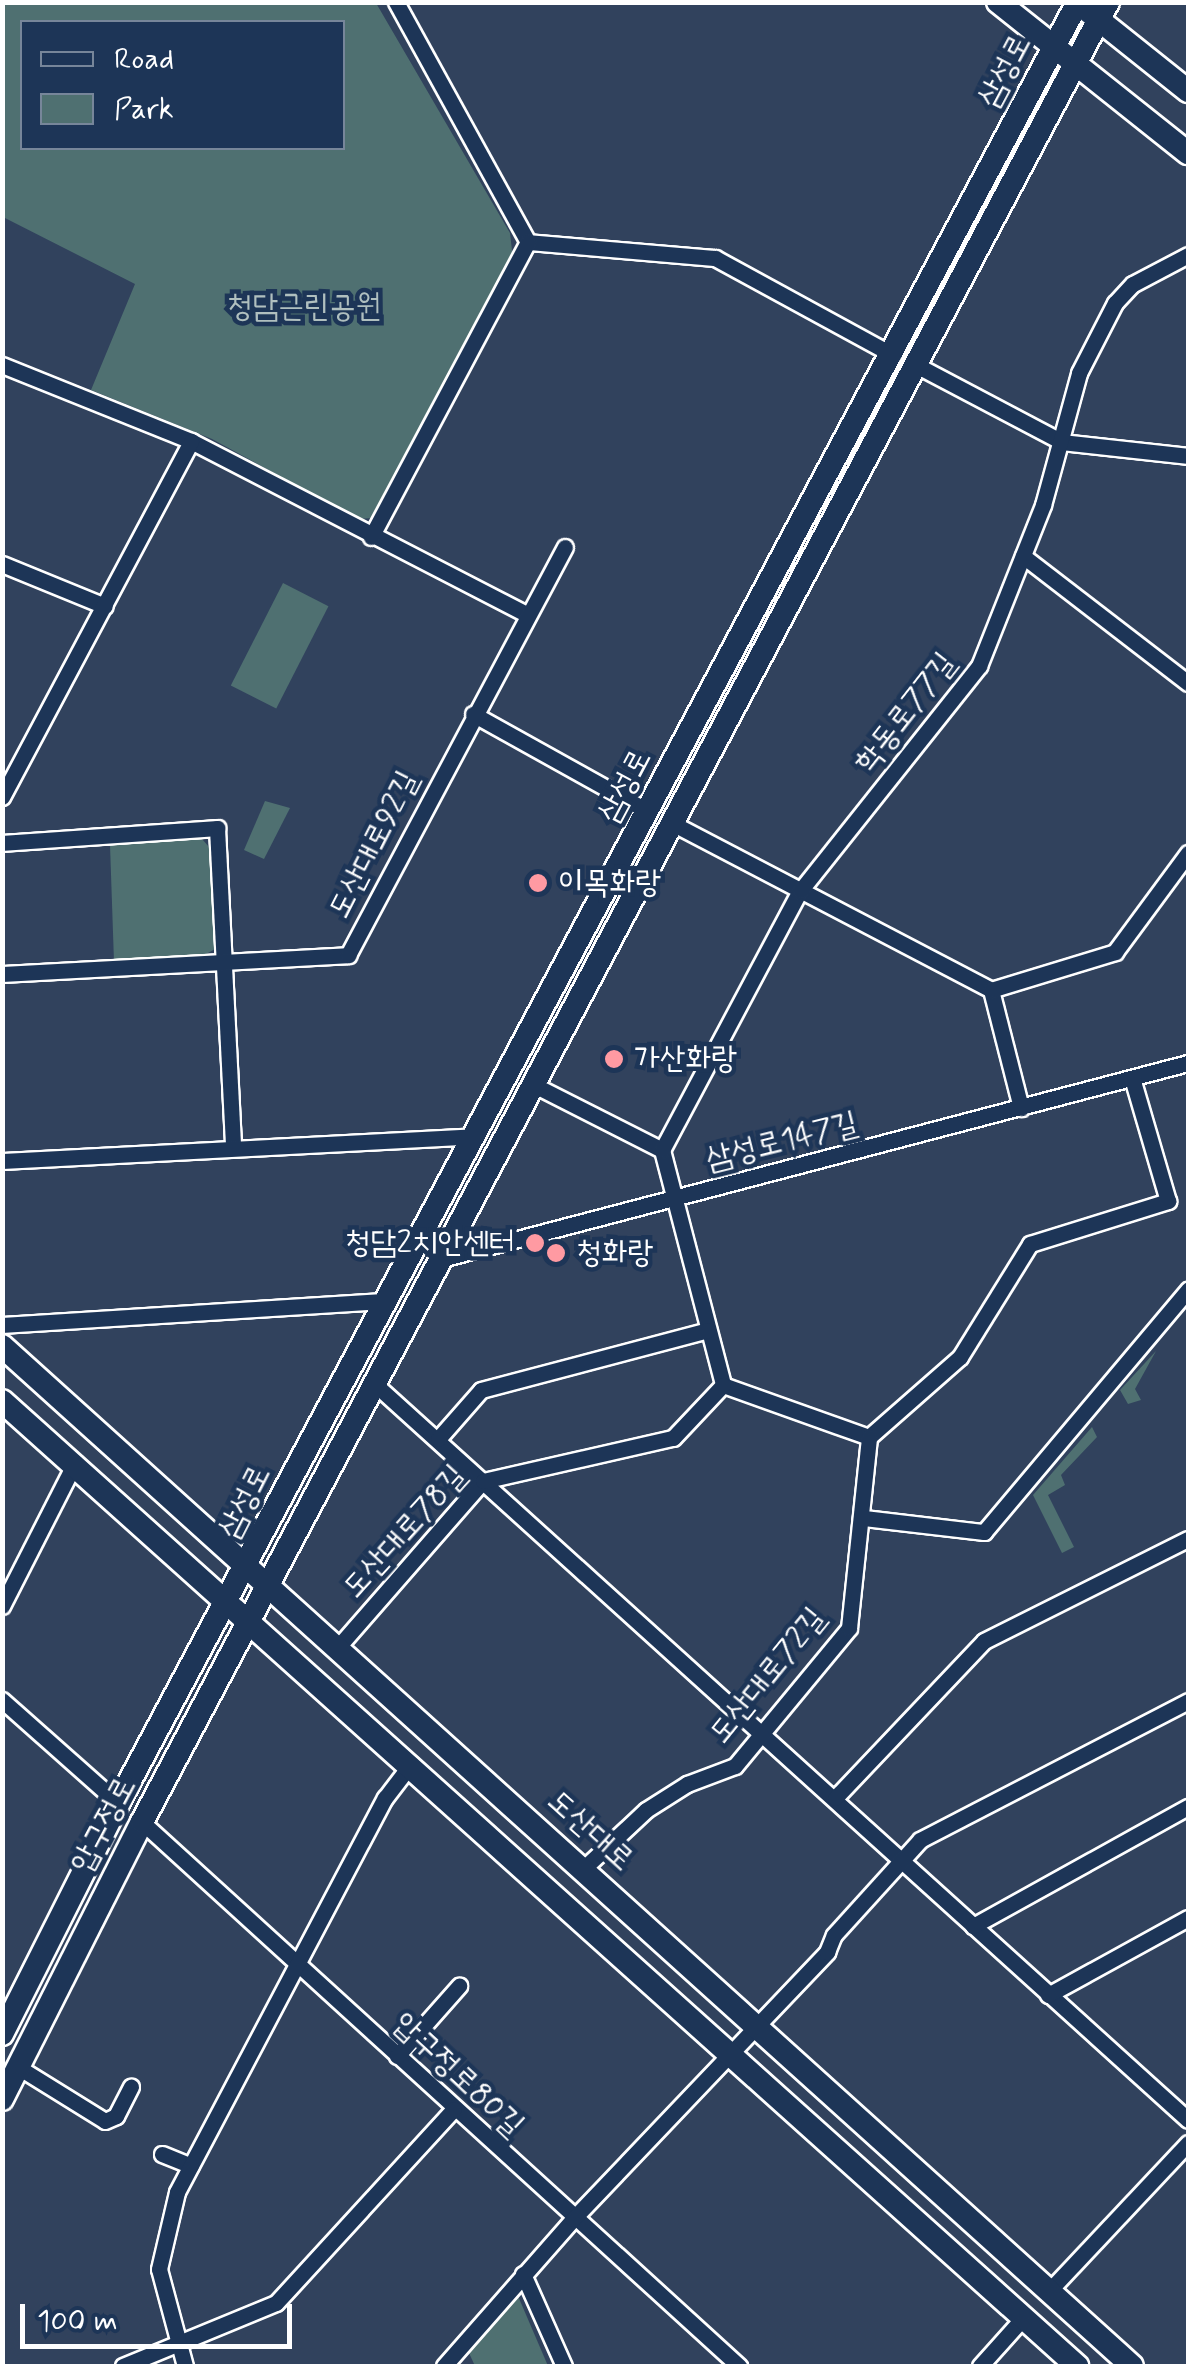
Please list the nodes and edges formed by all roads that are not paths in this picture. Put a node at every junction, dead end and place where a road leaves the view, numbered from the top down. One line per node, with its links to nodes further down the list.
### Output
1 (396, 2): 9 (street)
2 (998, 2): 5 (main road)
3 (1078, 3): 4 (main road); 5 (main road, 삼성로)
4 (1103, 11): 6 (main road, 삼성로); 7 (main road)
5 (1054, 48): 6 (main road); 11 (main road, 삼성로)
6 (1072, 63): 8 (main road); 12 (main road, 삼성로)
7 (1188, 91)
8 (1188, 153)
9 (528, 242): 11 (street); 17 (street)
10 (1188, 255): 15 (street, 학동로77길)
11 (893, 355): 26 (main road, 삼성로)
12 (916, 365): 15 (street); 27 (main road, 삼성로)
13 (2, 366): 14 (street)
14 (191, 440): 17 (street); 21 (street)
15 (1062, 442): 16 (street); 19 (street, 학동로77길)
16 (1188, 456)
17 (371, 537): 22 (street)
18 (566, 546): 22 (street, 도산대로92길)
19 (1023, 556): 23 (street); 30 (street, 학동로77길)
20 (2, 564): 21 (street)
21 (105, 606): 25 (street)
22 (528, 616): 24 (street, 도산대로92길)
23 (1188, 683)
24 (473, 714): 26 (street); 31 (street, 도산대로92길)
25 (2, 797)
26 (647, 811): 38 (main road, 삼성로)
27 (670, 822): 30 (street); 36 (main road, 삼성로)
28 (2, 844): 31 (street)
29 (1188, 853): 33 (street)
30 (800, 890): 33 (street); 40 (street, 학동로77길)
31 (222, 961): 32 (street, 도산대로92길); 39 (street)
32 (2, 974)
33 (991, 990): 37 (street)
34 (1188, 1063): 35 (street, 삼성로147길)
35 (1132, 1078): 37 (street, 삼성로147길); 52 (street)
36 (534, 1085): 40 (street); 43 (main road, 삼성로)
37 (1021, 1108): 42 (street, 삼성로147길)
38 (476, 1136): 39 (street); 45 (main road, 삼성로)
39 (233, 1147): 41 (street)
40 (662, 1150): 42 (street)
41 (2, 1161)
42 (675, 1198): 43 (street, 삼성로147길); 47 (street)
43 (445, 1258): 50 (main road, 삼성로)
44 (1188, 1290): 56 (street)
45 (387, 1301): 46 (street); 58 (main road, 삼성로)
46 (2, 1325)
47 (708, 1330): 49 (street); 53 (street)
48 (2, 1346): 58 (main road, 도산대로)
49 (723, 1384): 52 (street); 55 (street, 도산대로78길)
50 (378, 1387): 53 (street); 59 (main road, 삼성로)
51 (2, 1401): 54 (main road)
52 (869, 1437): 56 (street, 도산대로72길)
53 (438, 1439): 55 (street)
54 (74, 1463): 60 (main road); 61 (street)
55 (483, 1481): 63 (street, 도산대로78길); 66 (street)
56 (864, 1518): 66 (street, 도산대로72길)
57 (1188, 1539): 68 (street)
58 (248, 1567): 59 (main road, 도산대로); 60 (main road, 삼성로)
59 (270, 1586): 62 (main road, 압구정로); 63 (main road, 도산대로)
60 (230, 1600): 62 (main road); 69 (main road, 압구정로)
61 (2, 1606)
62 (250, 1619): 67 (main road); 71 (main road, 압구정로)
63 (338, 1647): 73 (main road, 도산대로)
64 (2, 1700): 69 (street)
65 (1188, 1701): 72 (street)
66 (762, 1731): 68 (street); 73 (street, 도산대로72길)
67 (411, 1764): 76 (street); 81 (main road)
68 (835, 1798): 72 (street)
69 (118, 1802): 80 (main road, 압구정로)
70 (1188, 1807): 75 (street)
71 (142, 1822): 76 (street, 압구정로80길); 83 (main road, 압구정로)
72 (901, 1862): 75 (street); 79 (street)
73 (584, 1869): 79 (main road, 도산대로)
74 (1188, 1918): 78 (street)
75 (973, 1926): 78 (street)
76 (295, 1964): 82 (street, 압구정로80길); 90 (street)
77 (460, 1986): 82 (street)
78 (1048, 1995): 87 (street)
79 (755, 2025): 81 (street); 93 (main road, 도산대로)
80 (2, 2034)
81 (730, 2052): 91 (street); 94 (main road)
82 (397, 2056): 86 (street, 압구정로80길)
83 (18, 2067): 84 (street); 85 (main road, 압구정로)
84 (131, 2087)
85 (2, 2099)
86 (454, 2109): 91 (street, 압구정로80길); 95 (street)
87 (1188, 2120)
88 (1188, 2143): 93 (street)
89 (162, 2154): 90 (street)
90 (191, 2166): 95 (street)
91 (572, 2219): 92 (street); 100 (street, 압구정로80길)
92 (523, 2274): 98 (street); 99 (street)
93 (1049, 2291): 103 (main road, 도산대로)
94 (1023, 2318): 101 (street); 102 (main road)
95 (177, 2347): 96 (street); 97 (street)
96 (123, 2366)
97 (185, 2366)
98 (444, 2366)
99 (564, 2366)
100 (739, 2366)
101 (980, 2366)
102 (1077, 2366)
103 (1132, 2366)

